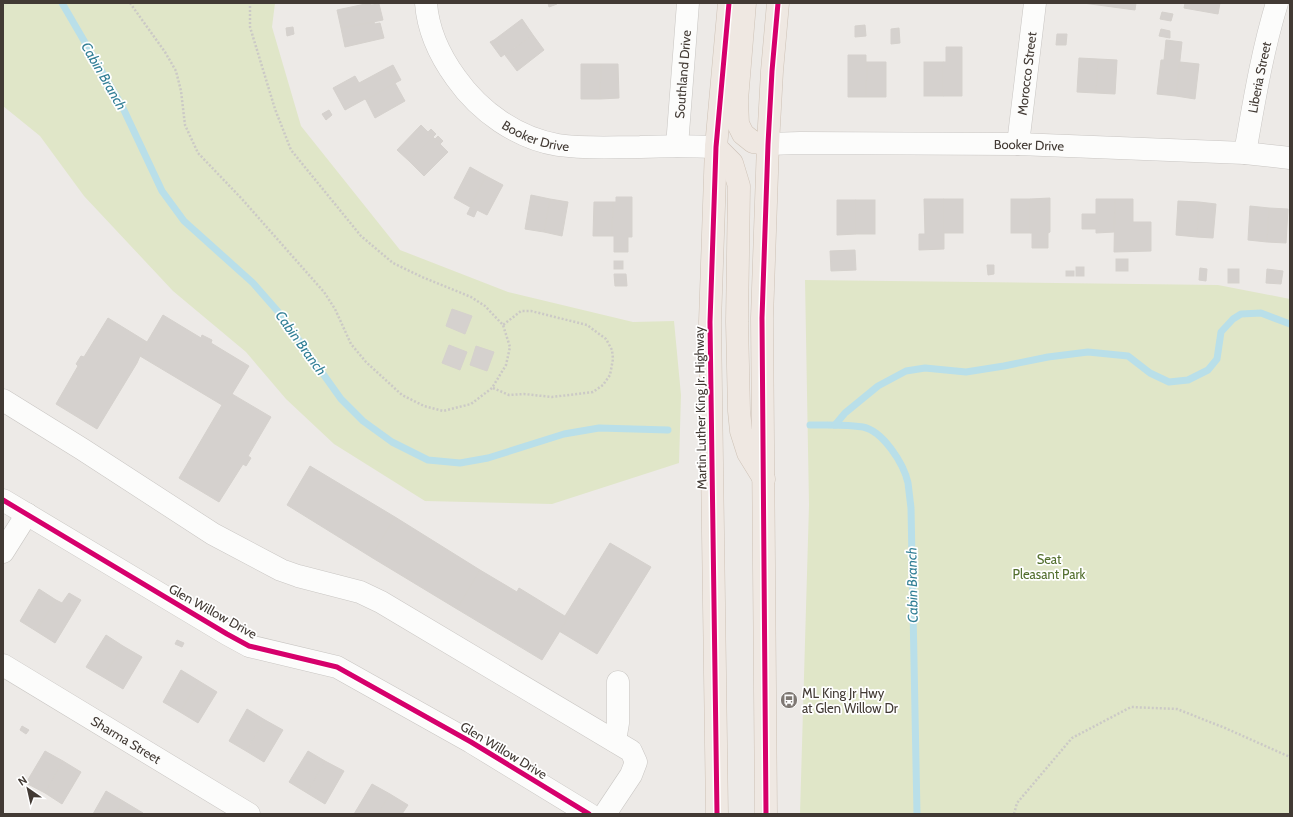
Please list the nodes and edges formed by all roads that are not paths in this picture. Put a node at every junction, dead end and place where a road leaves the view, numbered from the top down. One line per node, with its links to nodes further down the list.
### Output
1 (426, 3): 10 (street, Booker Drive)
2 (688, 3): 10 (street, Southland Drive)
3 (729, 3): 11 (main road, Martin Luther King Jr. Highway)
4 (745, 3): 8 (main road)
5 (778, 3): 8 (main road)
6 (1035, 3): 9 (street, Morocco Street)
7 (1277, 3): 12 (street, Liberia Street)
8 (768, 144): 9 (street, Booker Drive); 15 (main road)
9 (1018, 144): 12 (street, Booker Drive)
10 (677, 146): 11 (street, Booker Drive)
11 (716, 147): 15 (main road); 25 (main road, Martin Luther King Jr. Highway)
12 (1245, 153): 13 (street, Booker Drive)
13 (1290, 158)
14 (3, 400): 21 (street)
15 (764, 479): 26 (main road)
16 (3, 500): 17 (street, Glen Willow Drive)
17 (27, 514): 18 (street); 23 (street, Glen Willow Drive)
18 (3, 552)
19 (3, 665): 22 (street, Sharma Street)
20 (618, 682): 21 (street)
21 (615, 741): 24 (street)
22 (249, 814)
23 (589, 814)
24 (605, 814)
25 (717, 814)
26 (766, 814)

